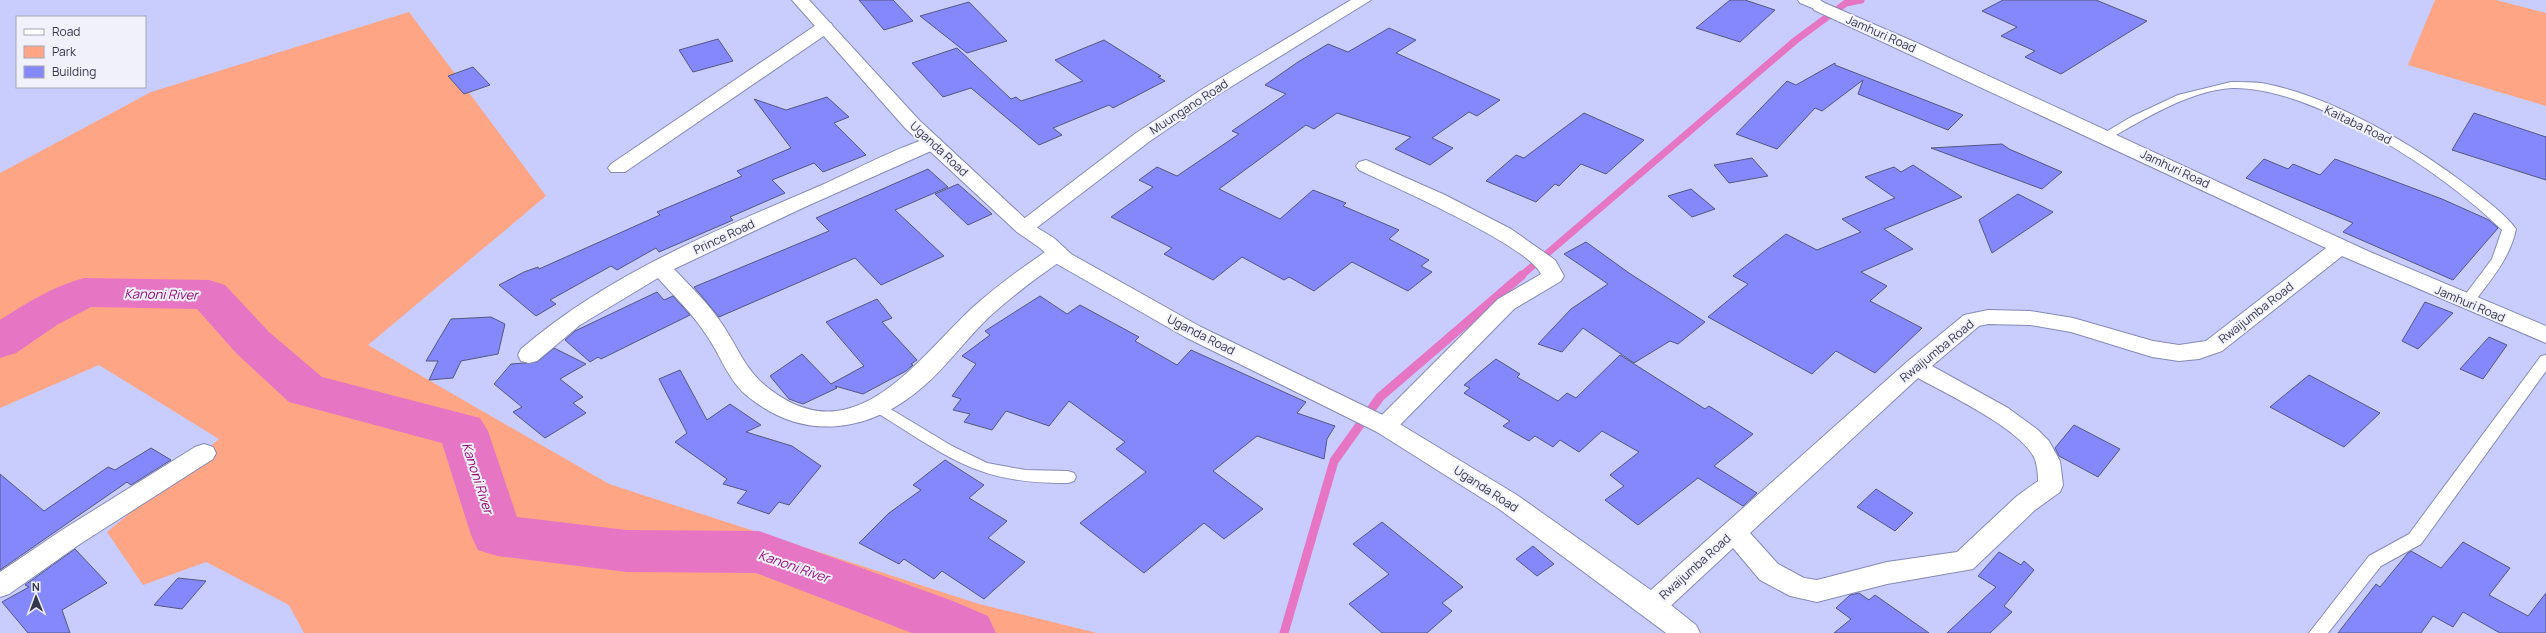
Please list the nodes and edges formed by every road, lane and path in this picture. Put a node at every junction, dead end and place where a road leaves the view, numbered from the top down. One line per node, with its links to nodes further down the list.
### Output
1 (800, 0): 4 (street, Uganda Road)
2 (1363, 0): 9 (street, Muungano Road)
3 (1813, 3): 5 (street, Jamhuri Road)
4 (825, 27): 6 (street, Uganda Road); 8 (street)
5 (2105, 136): 10 (street, Jamhuri Road); 13 (lane, Kaitaba Road)
6 (933, 143): 9 (street, Uganda Road); 12 (street, Prince Road)
7 (1366, 166): 19 (street)
8 (618, 168)
9 (1024, 228): 11 (street, Uganda Road)
10 (2340, 247): 13 (street, Jamhuri Road); 17 (street, Rwaijumba Road)
11 (1058, 253): 18 (street); 19 (street, Uganda Road)
12 (660, 267): 15 (street, Prince Road); 18 (street)
13 (2466, 303): 14 (street, Jamhuri Road)
14 (2546, 335)
15 (529, 355)
16 (2546, 360): 26 (lane)
17 (1916, 367): 22 (street, Rwaijumba Road); 22 (street)
18 (879, 407): 21 (lane)
19 (1385, 426): 24 (street, Uganda Road)
20 (204, 453): 23 (street)
21 (1068, 477)
22 (1734, 532): 24 (street, Rwaijumba Road)
23 (0, 586)
24 (1652, 606): 25 (street, Uganda Road)
25 (1686, 633)
26 (2318, 633)

